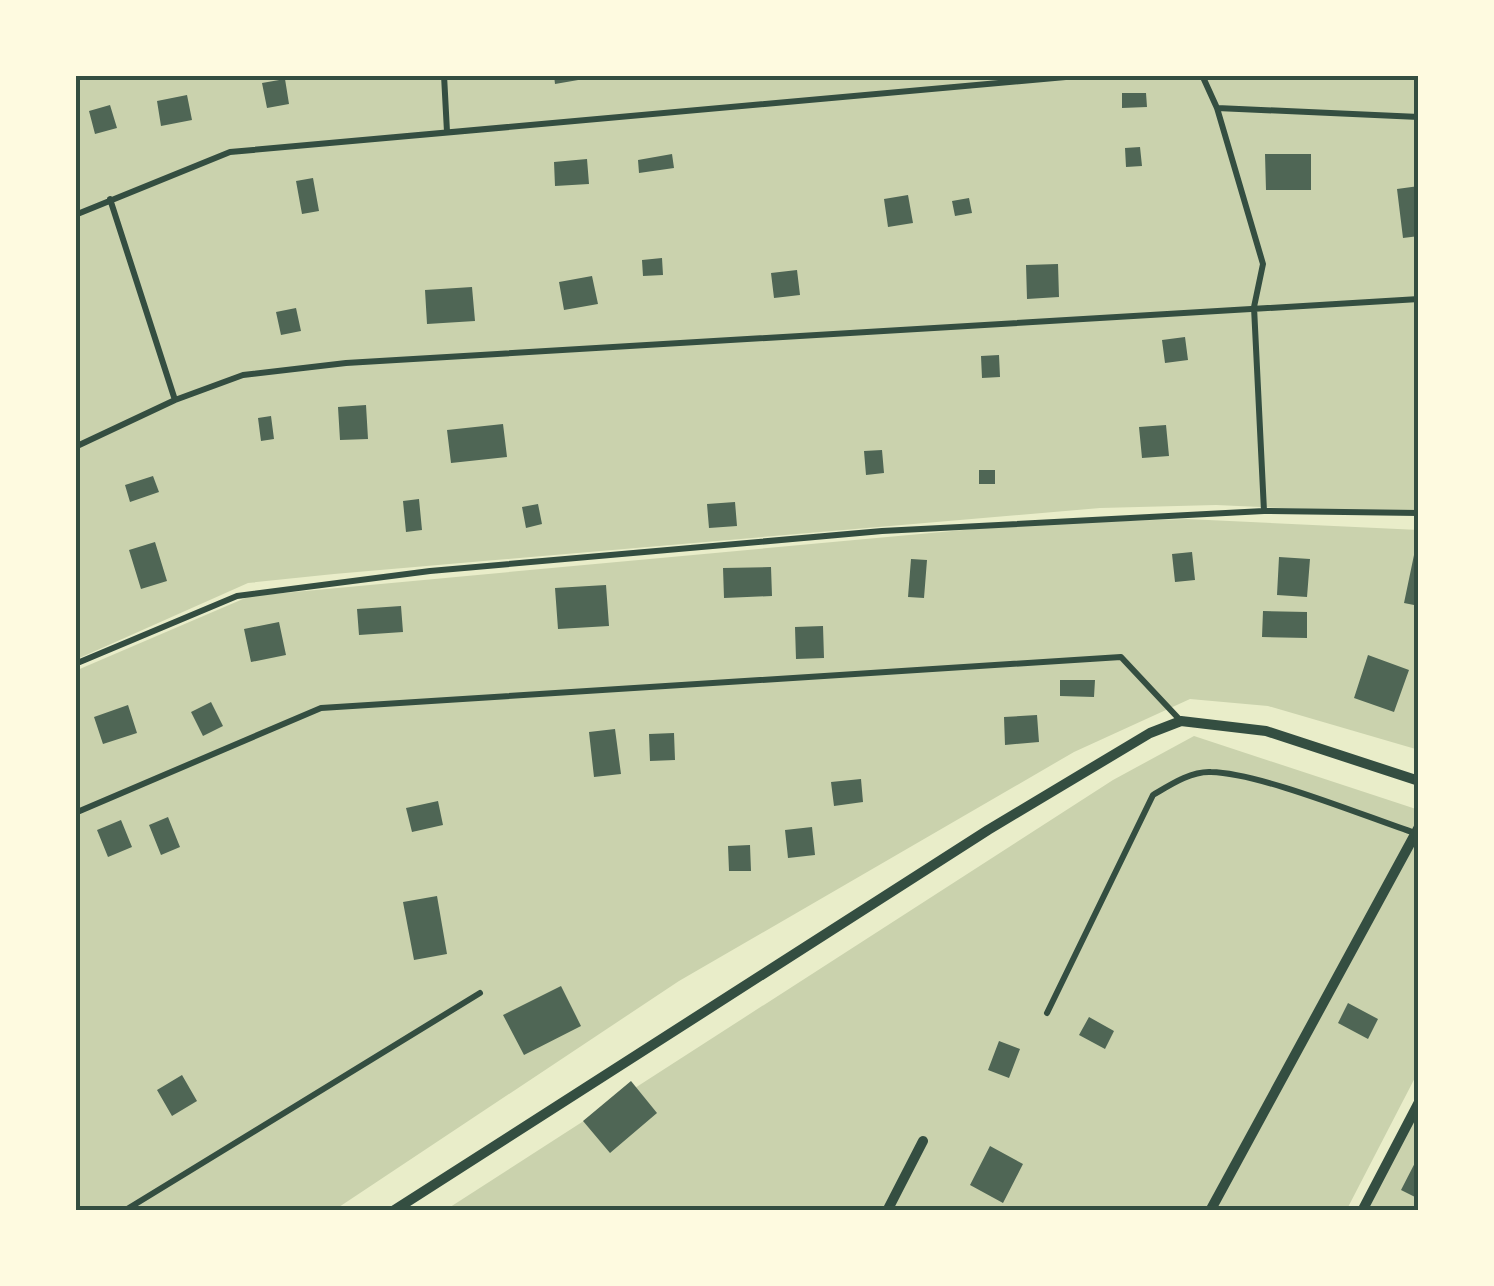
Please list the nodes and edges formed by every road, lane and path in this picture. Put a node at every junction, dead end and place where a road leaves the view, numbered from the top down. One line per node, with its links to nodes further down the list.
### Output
1 (444, 75): 6 (lane)
2 (1088, 75): 6 (lane)
3 (1202, 75): 4 (lane)
4 (1217, 108): 5 (lane); 10 (lane)
5 (1419, 117)
6 (447, 132): 7 (lane)
7 (110, 199): 8 (lane); 11 (lane)
8 (75, 215)
9 (1419, 299): 10 (lane)
10 (1254, 306): 11 (lane); 13 (lane)
11 (176, 400): 12 (lane)
12 (75, 447)
13 (1264, 511): 14 (lane); 15 (lane)
14 (1419, 513)
15 (75, 664)
16 (1180, 721): 17 (street); 18 (lane); 25 (street)
17 (1419, 780)
18 (75, 813)
19 (1417, 830): 21 (lane); 27 (street)
20 (480, 994): 24 (lane)
21 (1047, 1013)
22 (1419, 1102): 28 (street)
23 (923, 1141): 26 (street)
24 (124, 1211)
25 (393, 1211)
26 (887, 1211)
27 (1210, 1211)
28 (1362, 1211)

